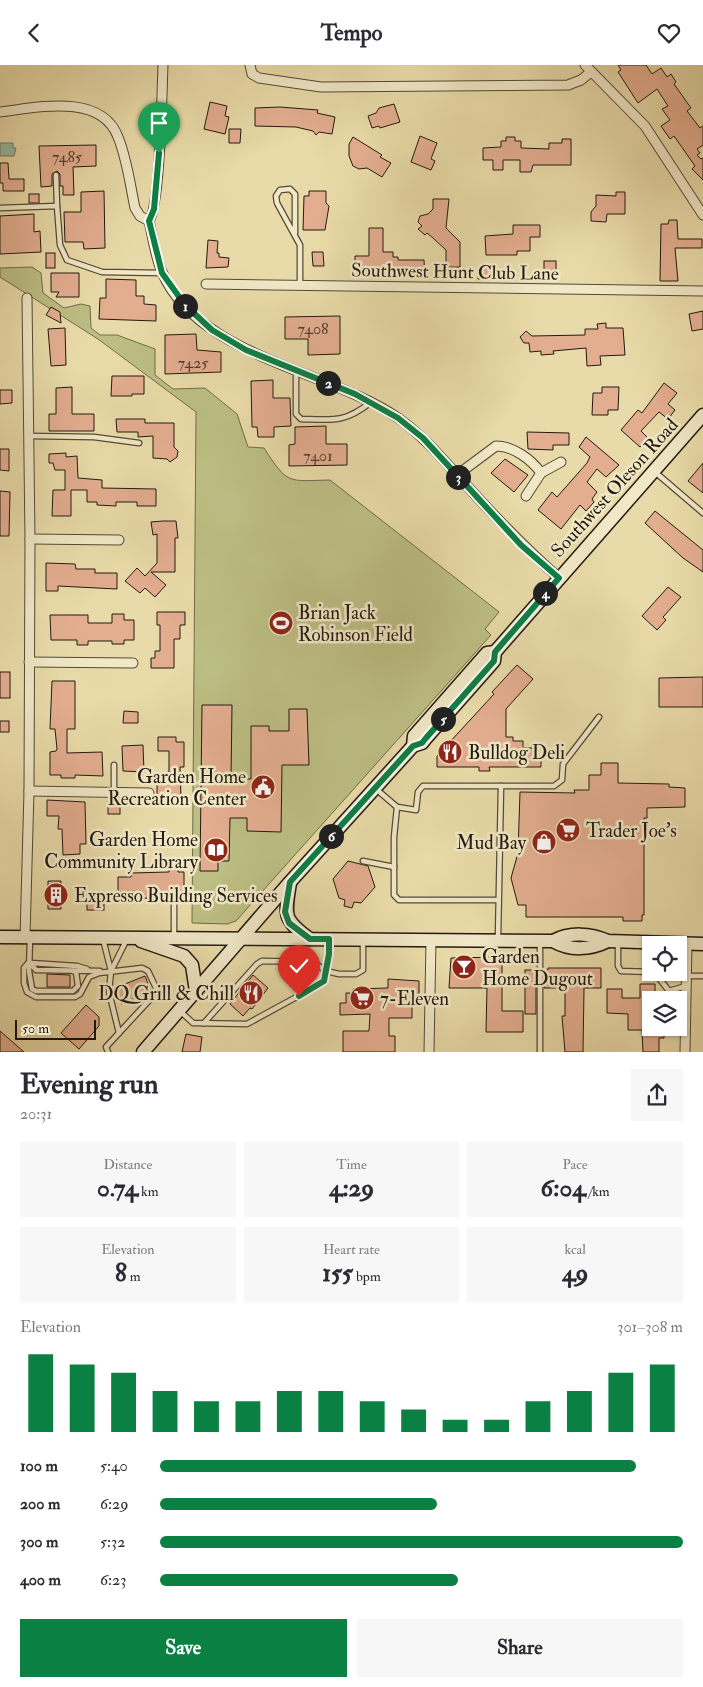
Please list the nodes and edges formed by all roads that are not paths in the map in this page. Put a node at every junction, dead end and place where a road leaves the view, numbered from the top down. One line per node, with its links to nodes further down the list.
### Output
1 (163, 65): 9 (street)
2 (250, 65): 3 (street)
3 (588, 69): 8 (street)
4 (0, 112): 9 (street)
5 (56, 175): 6 (lane)
6 (57, 205): 7 (lane); 11 (lane)
7 (0, 208)
8 (703, 215)
9 (149, 221): 11 (street)
10 (295, 233): 10 (lane); 13 (lane)
11 (162, 273): 16 (street)
12 (206, 284): 13 (street, Southwest Hunt Club Lane)
13 (300, 285): 14 (street, Southwest Hunt Club Lane)
14 (703, 291)
15 (27, 298): 19 (street)
16 (296, 371): 17 (street); 17 (lane)
17 (371, 402): 24 (street)
18 (703, 415): 22 (main road, Southwest Oleson Road)
19 (27, 436): 20 (lane); 27 (street)
20 (139, 443)
21 (561, 462): 23 (street)
22 (654, 471): 26 (lane); 29 (main road, Southwest Oleson Road)
23 (542, 473): 24 (street); 25 (street)
24 (457, 475): 29 (street)
25 (526, 496)
26 (703, 513)
27 (30, 539): 28 (street); 30 (street)
28 (119, 540)
29 (559, 578): 35 (main road, Southwest Oleson Road)
30 (29, 662): 31 (street); 36 (street)
31 (133, 663)
32 (599, 717): 34 (lane)
33 (114, 765): 37 (lane)
34 (501, 786): 39 (lane); 43 (lane)
35 (375, 788): 39 (lane); 42 (main road, Southwest Oleson Road)
36 (29, 791): 37 (street); 46 (street)
37 (114, 793): 38 (street)
38 (149, 793)
39 (397, 807): 41 (lane)
40 (364, 861): 41 (lane)
41 (394, 867): 43 (lane)
42 (290, 882): 50 (main road, Southwest Oleson Road); 51 (main road)
43 (498, 900): 55 (lane)
44 (174, 901): 49 (lane)
45 (0, 937): 46 (main road)
46 (28, 937): 47 (main road); 61 (lane)
47 (102, 937): 48 (main road); 64 (lane)
48 (130, 938): 49 (main road); 64 (lane); 72 (main road)
49 (174, 938): 50 (main road)
50 (241, 938): 51 (main road); 72 (main road, Southwest Oleson Road)
51 (310, 939): 52 (main road)
52 (329, 939): 53 (main road); 65 (lane)
53 (363, 939): 54 (main road); 65 (lane)
54 (431, 940): 55 (main road); 78 (street)
55 (498, 941): 56 (main road)
56 (540, 941): 57 (main road); 79 (lane)
57 (613, 941): 58 (main road); 66 (lane)
58 (642, 942)
59 (687, 944): 60 (main road)
60 (703, 944)
61 (29, 962): 62 (lane); 62 (lane); 63 (lane); 64 (lane)
62 (72, 971): 63 (lane)
63 (89, 971): 64 (lane)
64 (111, 971): 75 (lane); 75 (lane)
65 (326, 971): 74 (lane); 74 (lane)
66 (642, 972)
67 (687, 976): 68 (lane)
68 (703, 976)
69 (661, 981): 71 (lane)
70 (687, 981): 71 (street)
71 (687, 986): 80 (street)
72 (196, 991): 73 (main road, Southwest Oleson Road)
73 (179, 1010): 74 (lane); 77 (main road, Southwest Oleson Road)
74 (204, 1023)
75 (119, 1033): 76 (lane)
76 (108, 1052)
77 (143, 1052)
78 (429, 1052)
79 (540, 1052)
80 (686, 1052)

